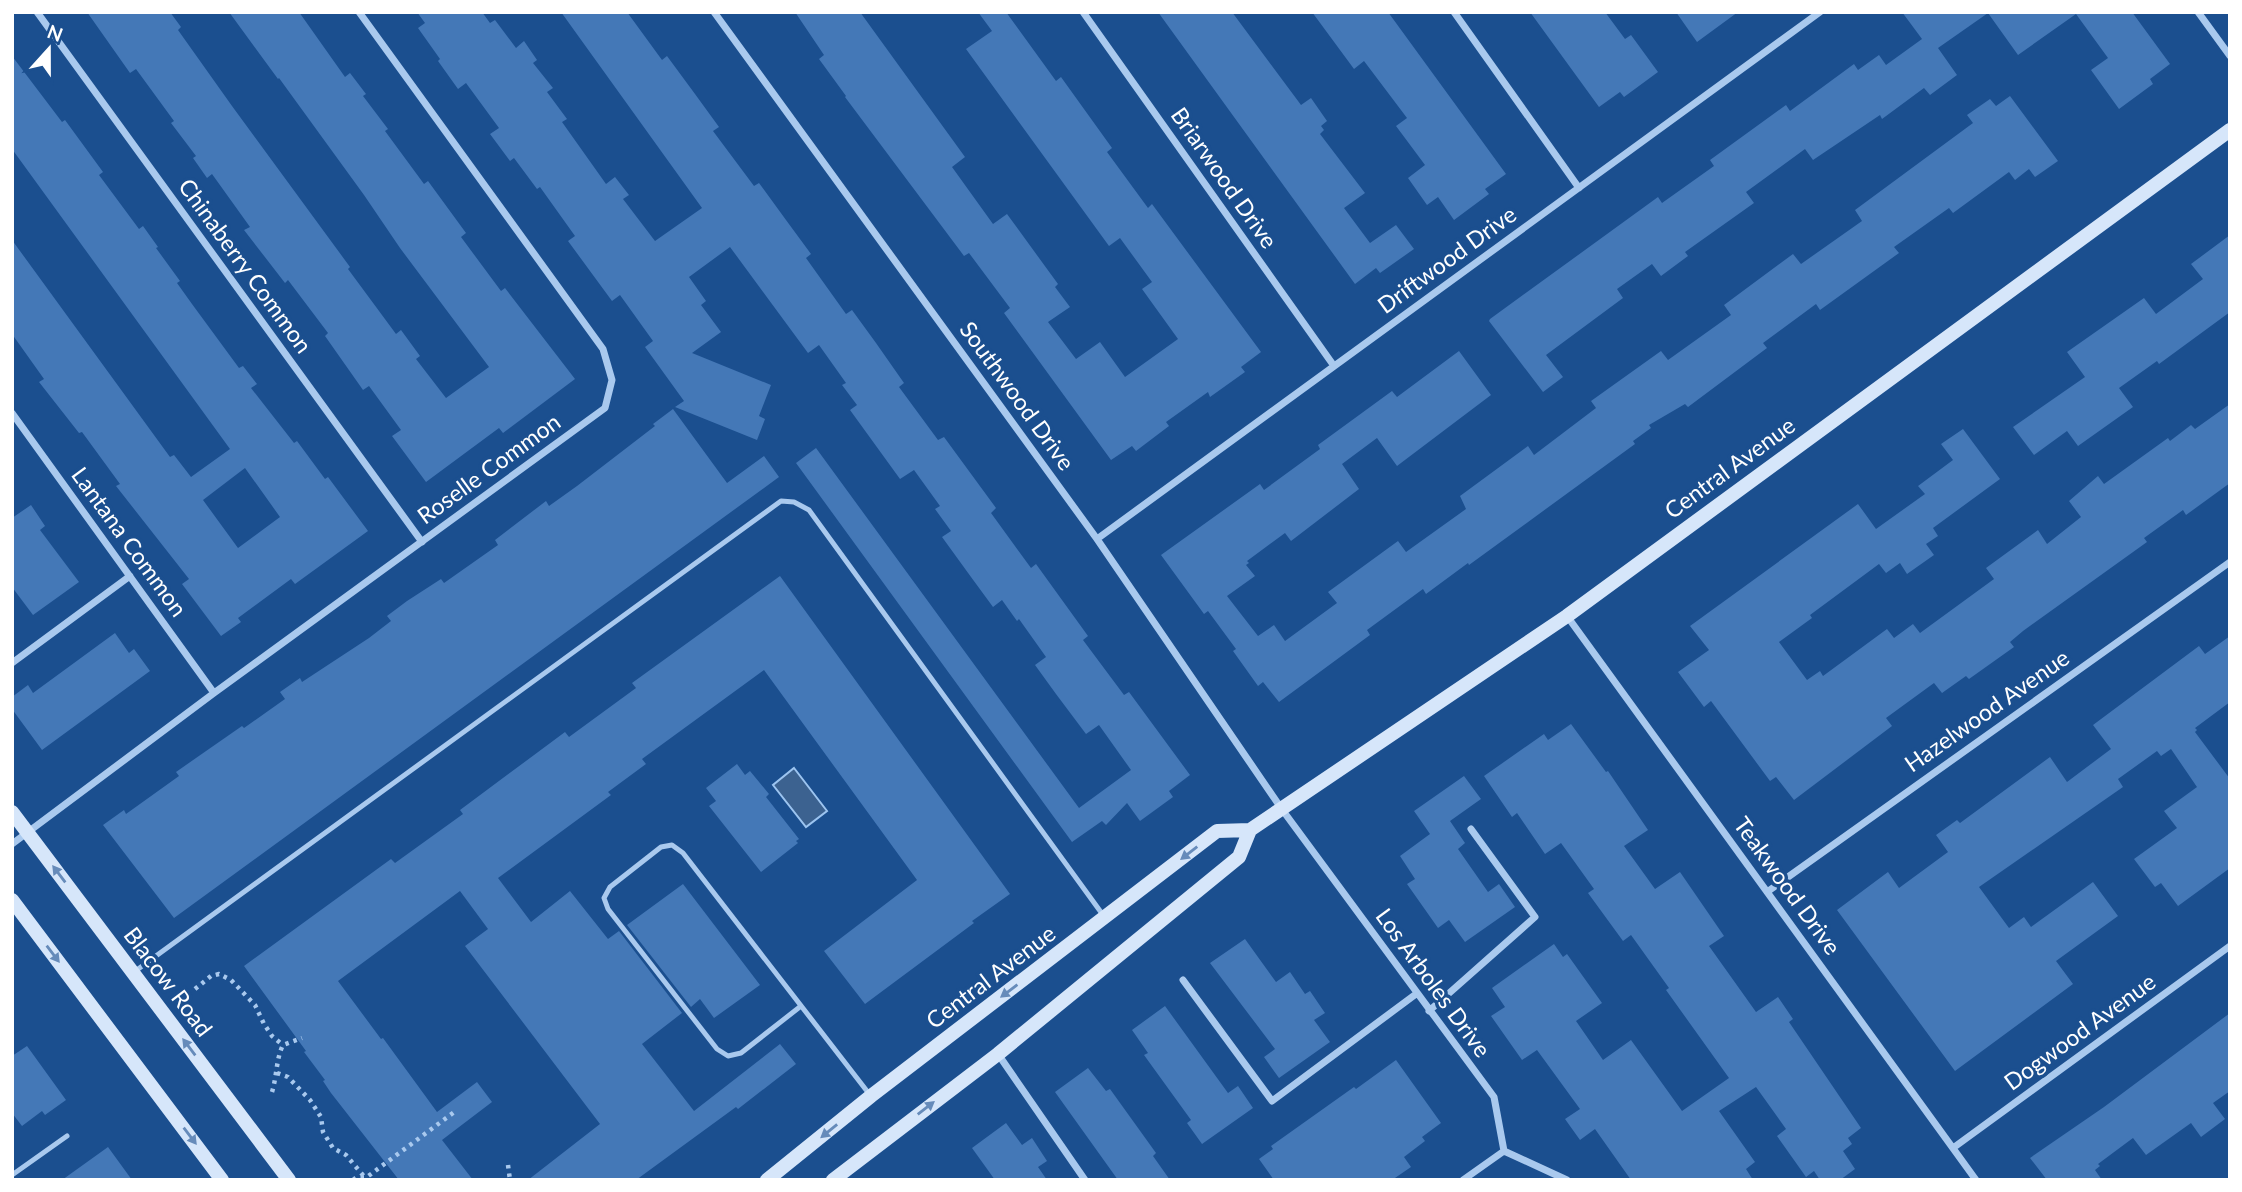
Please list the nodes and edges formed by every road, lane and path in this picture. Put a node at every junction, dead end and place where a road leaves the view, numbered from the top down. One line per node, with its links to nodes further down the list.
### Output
1 (37, 12): 14 (street, Chinaberry Common)
2 (359, 12): 14 (street, Roselle Common)
3 (714, 12): 13 (street, Southwood Drive)
4 (1083, 12): 11 (street, Briarwood Drive)
5 (1454, 12): 10 (street)
6 (1821, 12): 10 (street, Driftwood Drive)
7 (2198, 12): 8 (street)
8 (2230, 56)
9 (2230, 130): 17 (main road, Central Avenue)
10 (1579, 188): 11 (street, Driftwood Drive)
11 (1334, 366): 13 (street, Driftwood Drive)
12 (12, 413): 16 (street, Lantana Common)
13 (1097, 539): 20 (street, Southwood Drive)
14 (422, 542): 19 (street, Roselle Common)
15 (2230, 562): 26 (street, Hazelwood Avenue)
16 (130, 576): 18 (street); 19 (street, Lantana Common)
17 (1567, 616): 20 (main road, Central Avenue); 26 (street, Teakwood Drive)
18 (12, 663)
19 (214, 693): 24 (street, Roselle Common)
20 (1281, 808): 23 (main road, Central Avenue); 33 (street, Los Arboles Drive)
21 (12, 812): 24 (main road, Blacow Road)
22 (1471, 829): 35 (street)
23 (1250, 830): 28 (main road, Central Avenue, one-way to 28); 38 (main road, Central Avenue)
24 (26, 831): 25 (street, Roselle Common); 30 (main road, Blacow Road, one-way to 24)
25 (12, 844)
26 (1767, 892): 44 (street, Teakwood Drive)
27 (12, 900): 49 (main road, one-way to 49)
28 (1105, 918): 30 (lane); 41 (main road, Central Avenue, one-way to 41)
29 (2230, 946): 44 (street, Dogwood Avenue)
30 (133, 973): 50 (main road, Blacow Road, one-way to 30)
31 (1183, 980): 33 (street)
32 (195, 989): 37 (path)
33 (1416, 994): 35 (street, Los Arboles Drive)
34 (801, 1006): 34 (lane); 41 (lane)
35 (1429, 1012): 45 (street, Los Arboles Drive)
36 (302, 1038): 37 (path)
37 (283, 1045): 39 (path)
38 (998, 1054): 54 (main road, Central Avenue, one-way to 38); 55 (street)
39 (277, 1073): 40 (path); 48 (path)
40 (272, 1092)
41 (871, 1096): 53 (main road, Central Avenue, one-way to 53)
42 (457, 1111): 48 (path)
43 (67, 1136): 47 (lane)
44 (1953, 1148): 58 (street, Teakwood Drive)
45 (1504, 1151): 56 (street); 57 (street)
46 (508, 1165): 52 (path)
47 (12, 1175)
48 (367, 1179): 51 (path)
49 (222, 1180)
50 (289, 1180)
51 (354, 1180)
52 (510, 1180)
53 (767, 1180)
54 (834, 1180)
55 (1084, 1180)
56 (1463, 1180)
57 (1567, 1180)
58 (1976, 1180)

